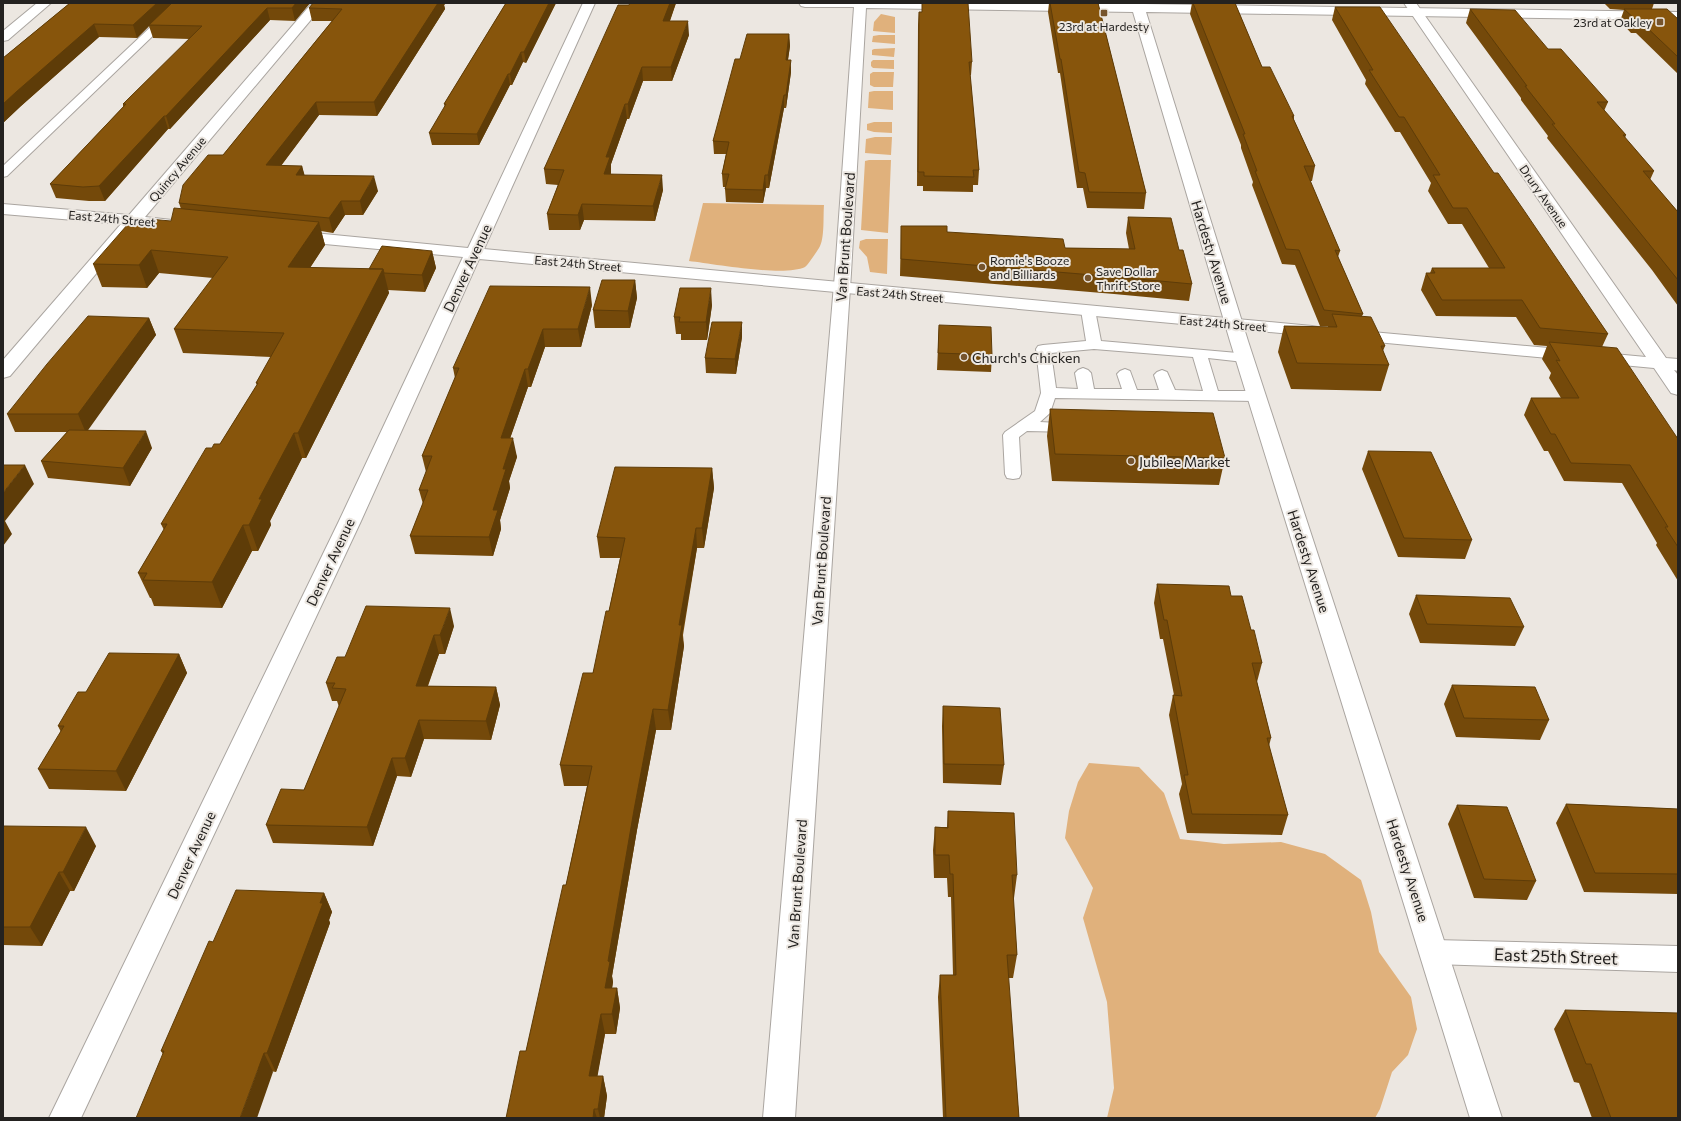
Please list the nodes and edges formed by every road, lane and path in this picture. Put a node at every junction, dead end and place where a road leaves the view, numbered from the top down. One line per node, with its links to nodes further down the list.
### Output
1 (46, 3): 10 (street)
2 (182, 3): 11 (lane)
3 (319, 3): 13 (street, Quincy Avenue)
4 (589, 3): 16 (street, Denver Avenue)
5 (805, 3): 6 (street)
6 (860, 3): 7 (street); 17 (street, Van Brunt Boulevard)
7 (1138, 5): 8 (street); 19 (street, Hardesty Avenue)
8 (1413, 7): 9 (street); 26 (street, Drury Avenue)
9 (1678, 16)
10 (3, 37)
11 (3, 173)
12 (3, 209): 13 (street, East 24th Street)
13 (134, 220): 14 (street, East 24th Street); 28 (street, Quincy Avenue)
14 (195, 226)
15 (274, 234): 16 (street, East 24th Street)
16 (473, 254): 17 (street, East 24th Street); 41 (street, Denver Avenue)
17 (841, 288): 18 (street, East 24th Street); 42 (street, Van Brunt Boulevard)
18 (1088, 310): 19 (street, East 24th Street); 20 (lane)
19 (1234, 324): 23 (street, Hardesty Avenue); 26 (street, East 24th Street)
20 (1094, 345): 21 (lane); 24 (lane)
21 (1116, 347): 25 (lane); 32 (lane)
22 (1199, 353): 23 (lane); 25 (lane); 34 (lane)
23 (1244, 357): 35 (street, Hardesty Avenue)
24 (1081, 360): 30 (lane); 31 (lane)
25 (1159, 362): 33 (lane)
26 (1660, 364): 27 (street, East 24th Street); 29 (street, Drury Avenue)
27 (1678, 366)
28 (3, 372)
29 (1678, 389)
30 (1049, 393): 31 (lane); 36 (lane)
31 (1087, 394): 32 (lane)
32 (1131, 394): 33 (lane)
33 (1169, 395): 34 (lane)
34 (1212, 395): 35 (lane)
35 (1256, 396): 39 (street, Hardesty Avenue)
36 (1024, 426): 37 (lane); 38 (lane)
37 (1086, 427)
38 (1013, 474)
39 (1434, 952): 40 (street, East 25th Street); 43 (street, Hardesty Avenue)
40 (1678, 959)
41 (65, 1118)
42 (779, 1118)
43 (1486, 1118)

